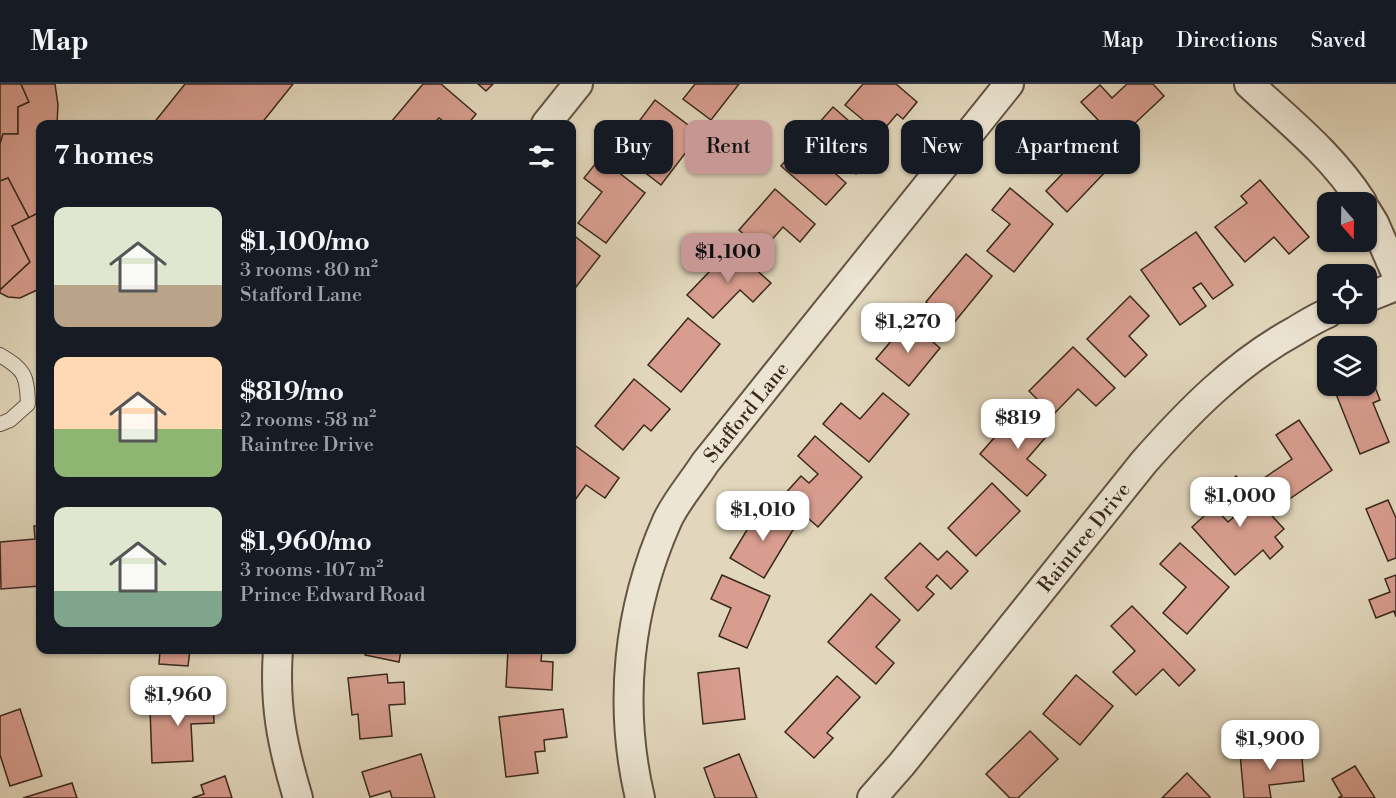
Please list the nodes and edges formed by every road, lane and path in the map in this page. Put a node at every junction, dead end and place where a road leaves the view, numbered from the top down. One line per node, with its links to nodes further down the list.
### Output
1 (578, 84): 4 (street)
2 (1009, 84): 15 (street, Stafford Lane)
3 (1249, 84): 5 (street)
4 (549, 120)
5 (1355, 192)
6 (1377, 229): 7 (street)
7 (1396, 273)
8 (1396, 286): 9 (street)
9 (1377, 294)
10 (1317, 320): 16 (street, Raintree Drive)
11 (0, 355): 12 (lane)
12 (0, 424)
13 (278, 654): 14 (street)
14 (298, 798)
15 (640, 798)
16 (872, 798)

